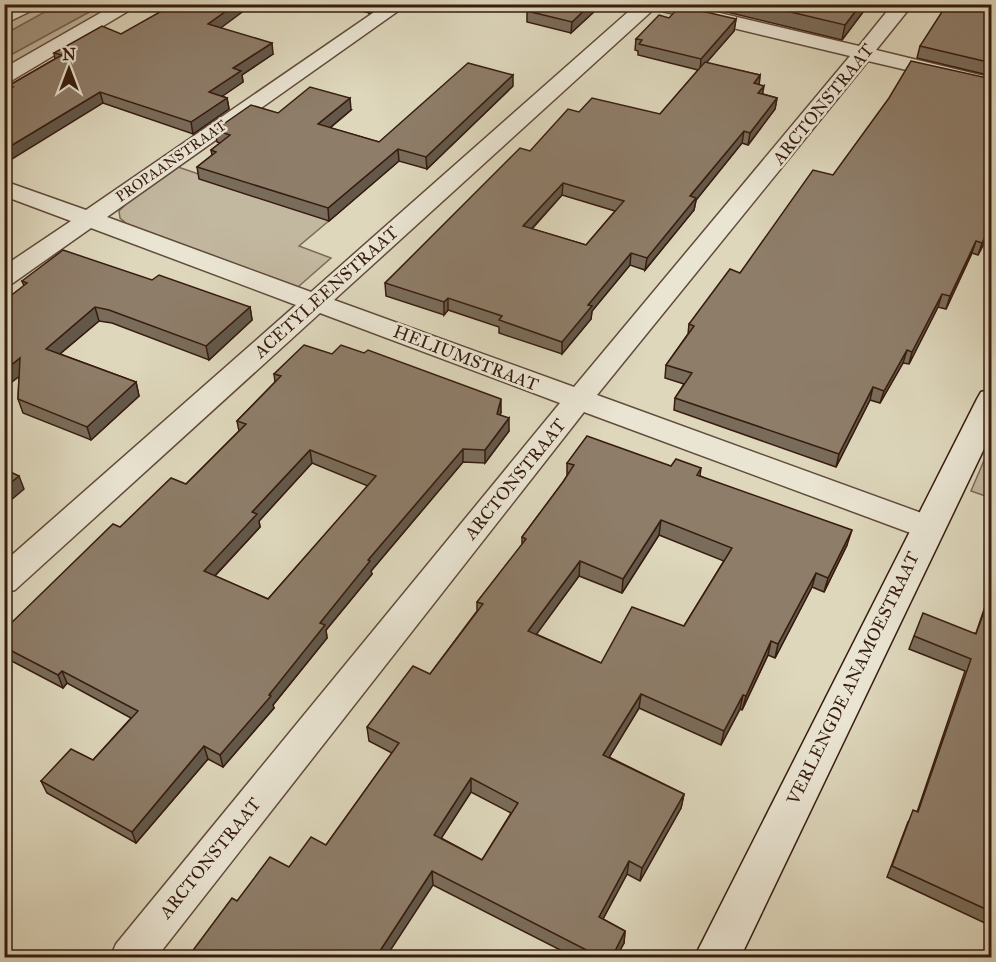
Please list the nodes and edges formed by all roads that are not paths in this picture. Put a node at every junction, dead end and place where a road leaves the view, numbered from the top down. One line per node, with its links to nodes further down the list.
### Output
1 (30, 4): 7 (street)
2 (131, 4): 9 (street)
3 (399, 4): 12 (street, PROPAANSTRAAT)
4 (649, 4): 14 (street, ACETYLEENSTRAAT)
5 (656, 4): 8 (street)
6 (904, 4): 8 (street, ARCTONSTRAAT)
7 (4, 18)
8 (865, 53): 10 (street); 16 (street, ARCTONSTRAAT)
9 (4, 77)
10 (992, 84)
11 (4, 188): 12 (street, HELIUMSTRAAT)
12 (88, 219): 13 (street, PROPAANSTRAAT); 14 (street, HELIUMSTRAAT)
13 (4, 278)
14 (315, 301): 16 (street, HELIUMSTRAAT); 18 (street, ACETYLEENSTRAAT)
15 (992, 399): 17 (street, VERLENGDE ANAMOESTRAAT)
16 (578, 400): 17 (street, HELIUMSTRAAT); 19 (street, ARCTONSTRAAT)
17 (927, 527): 20 (street, VERLENGDE ANAMOESTRAAT)
18 (4, 581)
19 (130, 957)
20 (716, 957)

